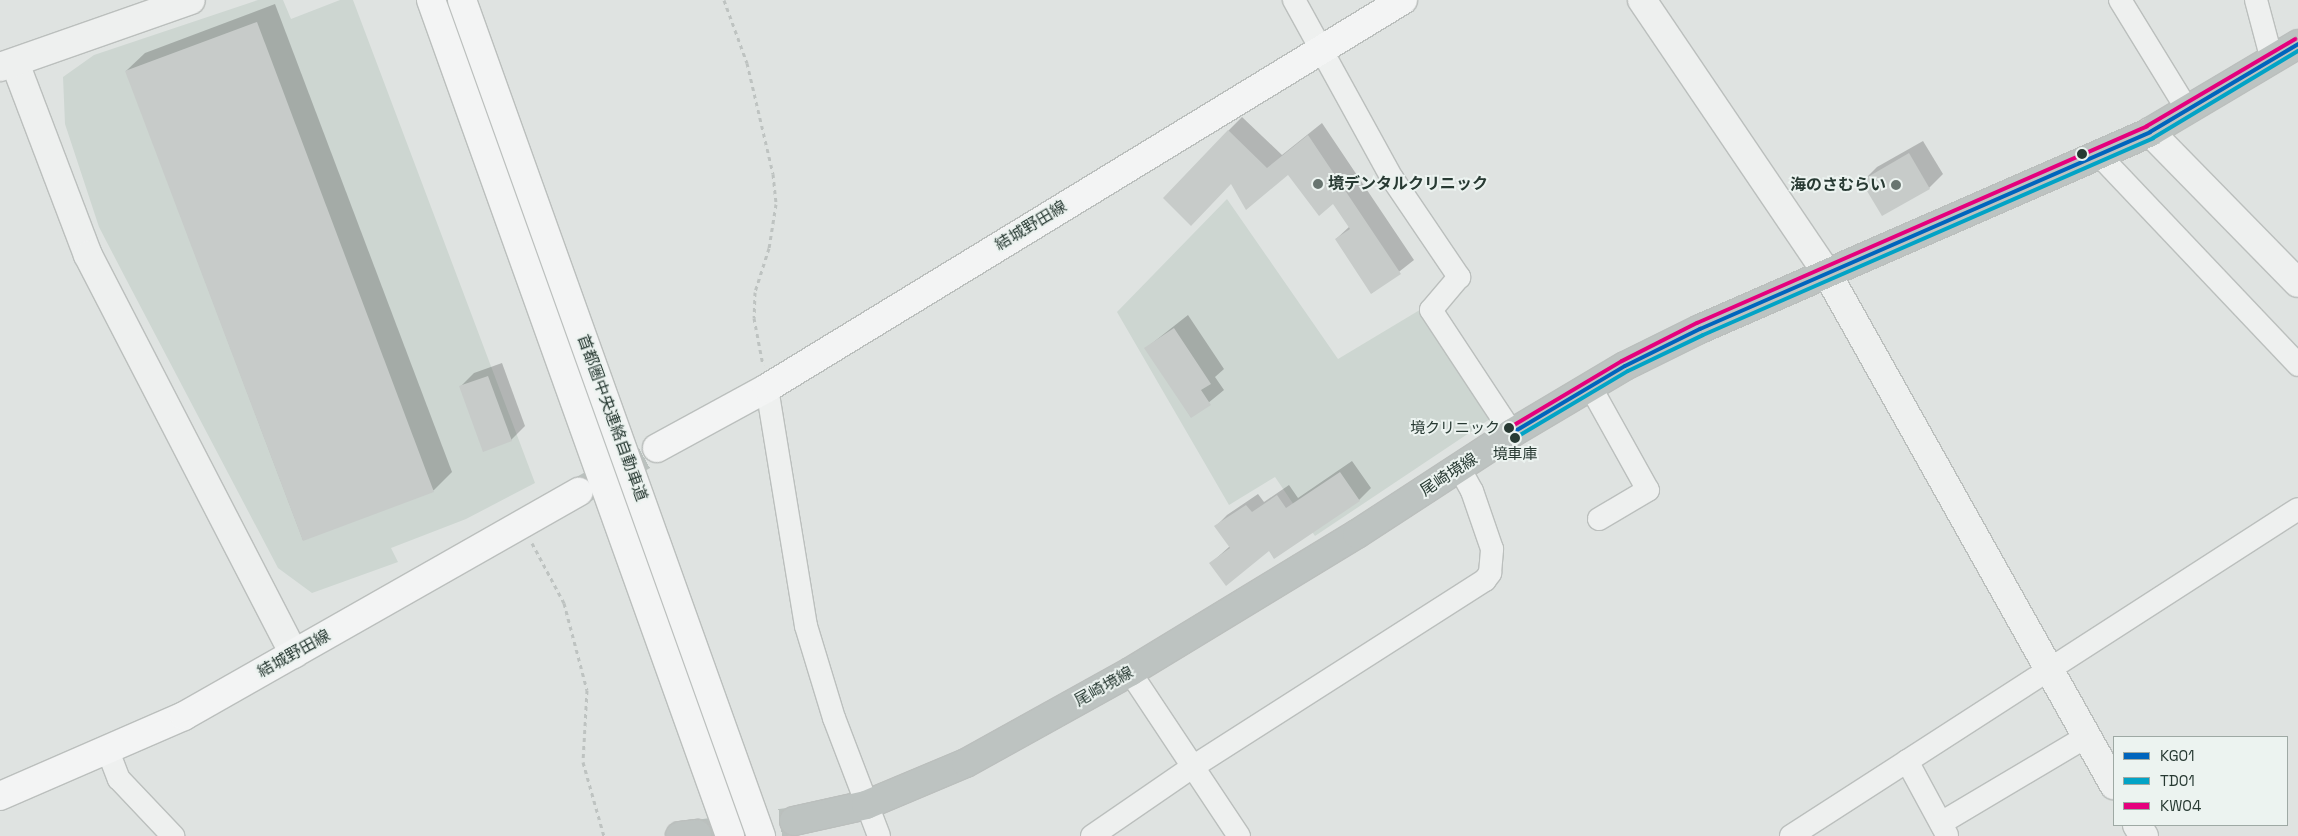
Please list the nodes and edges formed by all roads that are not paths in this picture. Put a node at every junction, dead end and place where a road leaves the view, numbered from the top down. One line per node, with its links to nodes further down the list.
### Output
1 (191, 0): 12 (street)
2 (431, 0): 40 (main road, 首都圏中央連絡自動車道)
3 (462, 0): 41 (main road, 首都圏中央連絡自動車道)
4 (1294, 0): 10 (street)
5 (1403, 0): 10 (main road, 結城野田線)
6 (1642, 0): 16 (street)
7 (2120, 0): 13 (street)
8 (2256, 0): 11 (street)
9 (2298, 44): 11 (main road, 尾崎境線)
10 (1322, 48): 20 (main road, 結城野田線); 21 (street)
11 (2272, 60): 13 (main road, 尾崎境線)
12 (8, 65): 27 (street)
13 (2188, 111): 14 (main road, 尾崎境線)
14 (2150, 132): 15 (main road, 尾崎境線); 17 (street)
15 (2100, 156): 16 (main road, 尾崎境線); 18 (street)
16 (1828, 275): 19 (main road, 尾崎境線); 28 (street)
17 (2298, 283)
18 (2298, 366)
19 (1590, 386): 21 (main road, 尾崎境線); 26 (street)
20 (767, 388): 22 (main road, 結城野田線); 36 (street)
21 (1512, 433): 23 (main road, 尾崎境線)
22 (657, 448)
23 (1459, 468): 29 (main road, 尾崎境線); 33 (street)
24 (579, 492): 27 (main road, 結城野田線)
25 (2298, 509): 28 (street)
26 (1599, 519)
27 (294, 654): 31 (main road, 結城野田線)
28 (2047, 671): 30 (street); 32 (street)
29 (1130, 672): 33 (street); 36 (main road, 尾崎境線)
30 (2086, 736): 34 (street); 38 (street)
31 (108, 750): 35 (main road, 結城野田線); 39 (street)
32 (1907, 761): 38 (street); 45 (street)
33 (1191, 768): 43 (street); 44 (street)
34 (2113, 783)
35 (0, 796)
36 (866, 805): 37 (main road, 尾崎境線); 42 (street)
37 (794, 821)
38 (1944, 829)
39 (173, 836)
40 (730, 836)
41 (761, 836)
42 (879, 836)
43 (1092, 836)
44 (1239, 836)
45 (1791, 836)

